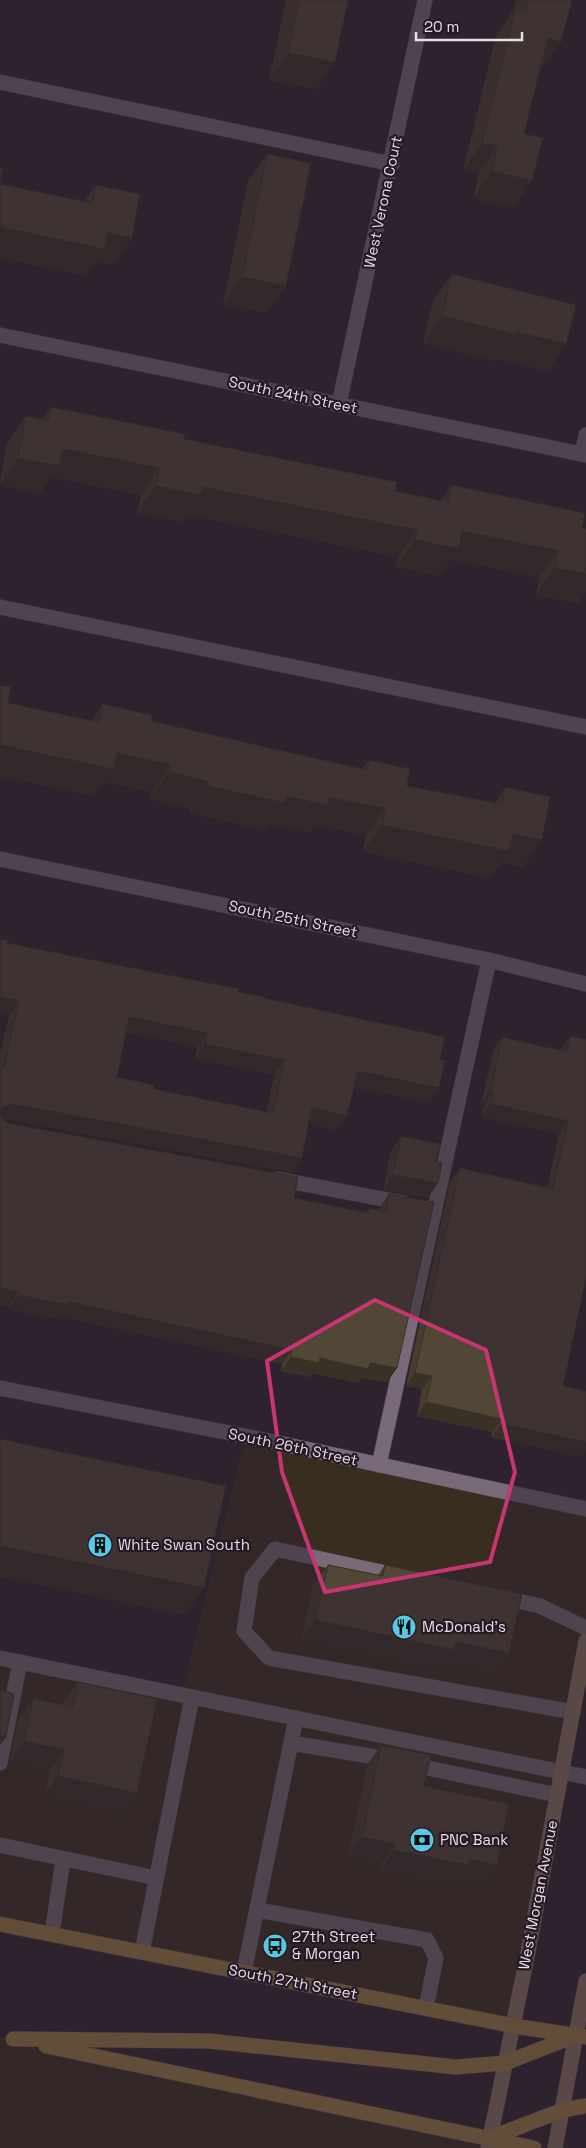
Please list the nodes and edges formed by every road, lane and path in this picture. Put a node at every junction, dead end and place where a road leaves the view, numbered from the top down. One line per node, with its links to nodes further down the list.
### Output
1 (425, 0): 3 (street, West Verona Court)
2 (0, 82): 3 (street)
3 (392, 164): 5 (street, West Verona Court)
4 (0, 335): 5 (street, South 24th Street)
5 (340, 404): 7 (street, South 24th Street)
6 (586, 435): 7 (street)
7 (584, 455)
8 (0, 607): 9 (street)
9 (586, 727)
10 (0, 859): 11 (street, South 25th Street)
11 (489, 960): 12 (street, South 25th Street); 14 (street)
12 (586, 984)
13 (260, 1176): 14 (street)
14 (424, 1207): 16 (street)
15 (0, 1388): 16 (street, South 26th Street)
16 (379, 1465): 17 (street, South 26th Street)
17 (586, 1509)
18 (417, 1579): 25 (street)
19 (483, 1594): 20 (street)
20 (586, 1628)
21 (586, 1641): 25 (street, West Morgan Avenue)
22 (0, 1658): 23 (street)
23 (20, 1662): 24 (street); 28 (street)
24 (192, 1697): 26 (street); 34 (street)
25 (573, 1712): 29 (street, West Morgan Avenue)
26 (296, 1718): 27 (street); 29 (street)
27 (291, 1742): 31 (street); 35 (street)
28 (0, 1763)
29 (562, 1772): 30 (street); 31 (street, West Morgan Avenue)
30 (586, 1777)
31 (557, 1795): 42 (street, West Morgan Avenue)
32 (0, 1845): 33 (street)
33 (63, 1859): 34 (street); 37 (street)
34 (156, 1878): 38 (street)
35 (257, 1910): 39 (street); 41 (street)
36 (0, 1924): 37 (main road, South 27th Street)
37 (52, 1934): 38 (main road, South 27th Street)
38 (142, 1952): 39 (main road, South 27th Street)
39 (244, 1972): 41 (main road, South 27th Street)
40 (586, 1981): 43 (street)
41 (426, 2008): 42 (main road, South 27th Street)
42 (514, 2026): 43 (main road, South 27th Street); 45 (street, West Morgan Avenue)
43 (581, 2036): 45 (main road); 47 (street)
44 (6, 2038): 45 (main road); 48 (main road)
45 (505, 2063): 48 (street, West Morgan Avenue)
46 (586, 2106): 47 (main road)
47 (563, 2110): 48 (main road); 50 (street)
48 (489, 2143): 49 (main road)
49 (534, 2148)
50 (555, 2148)

